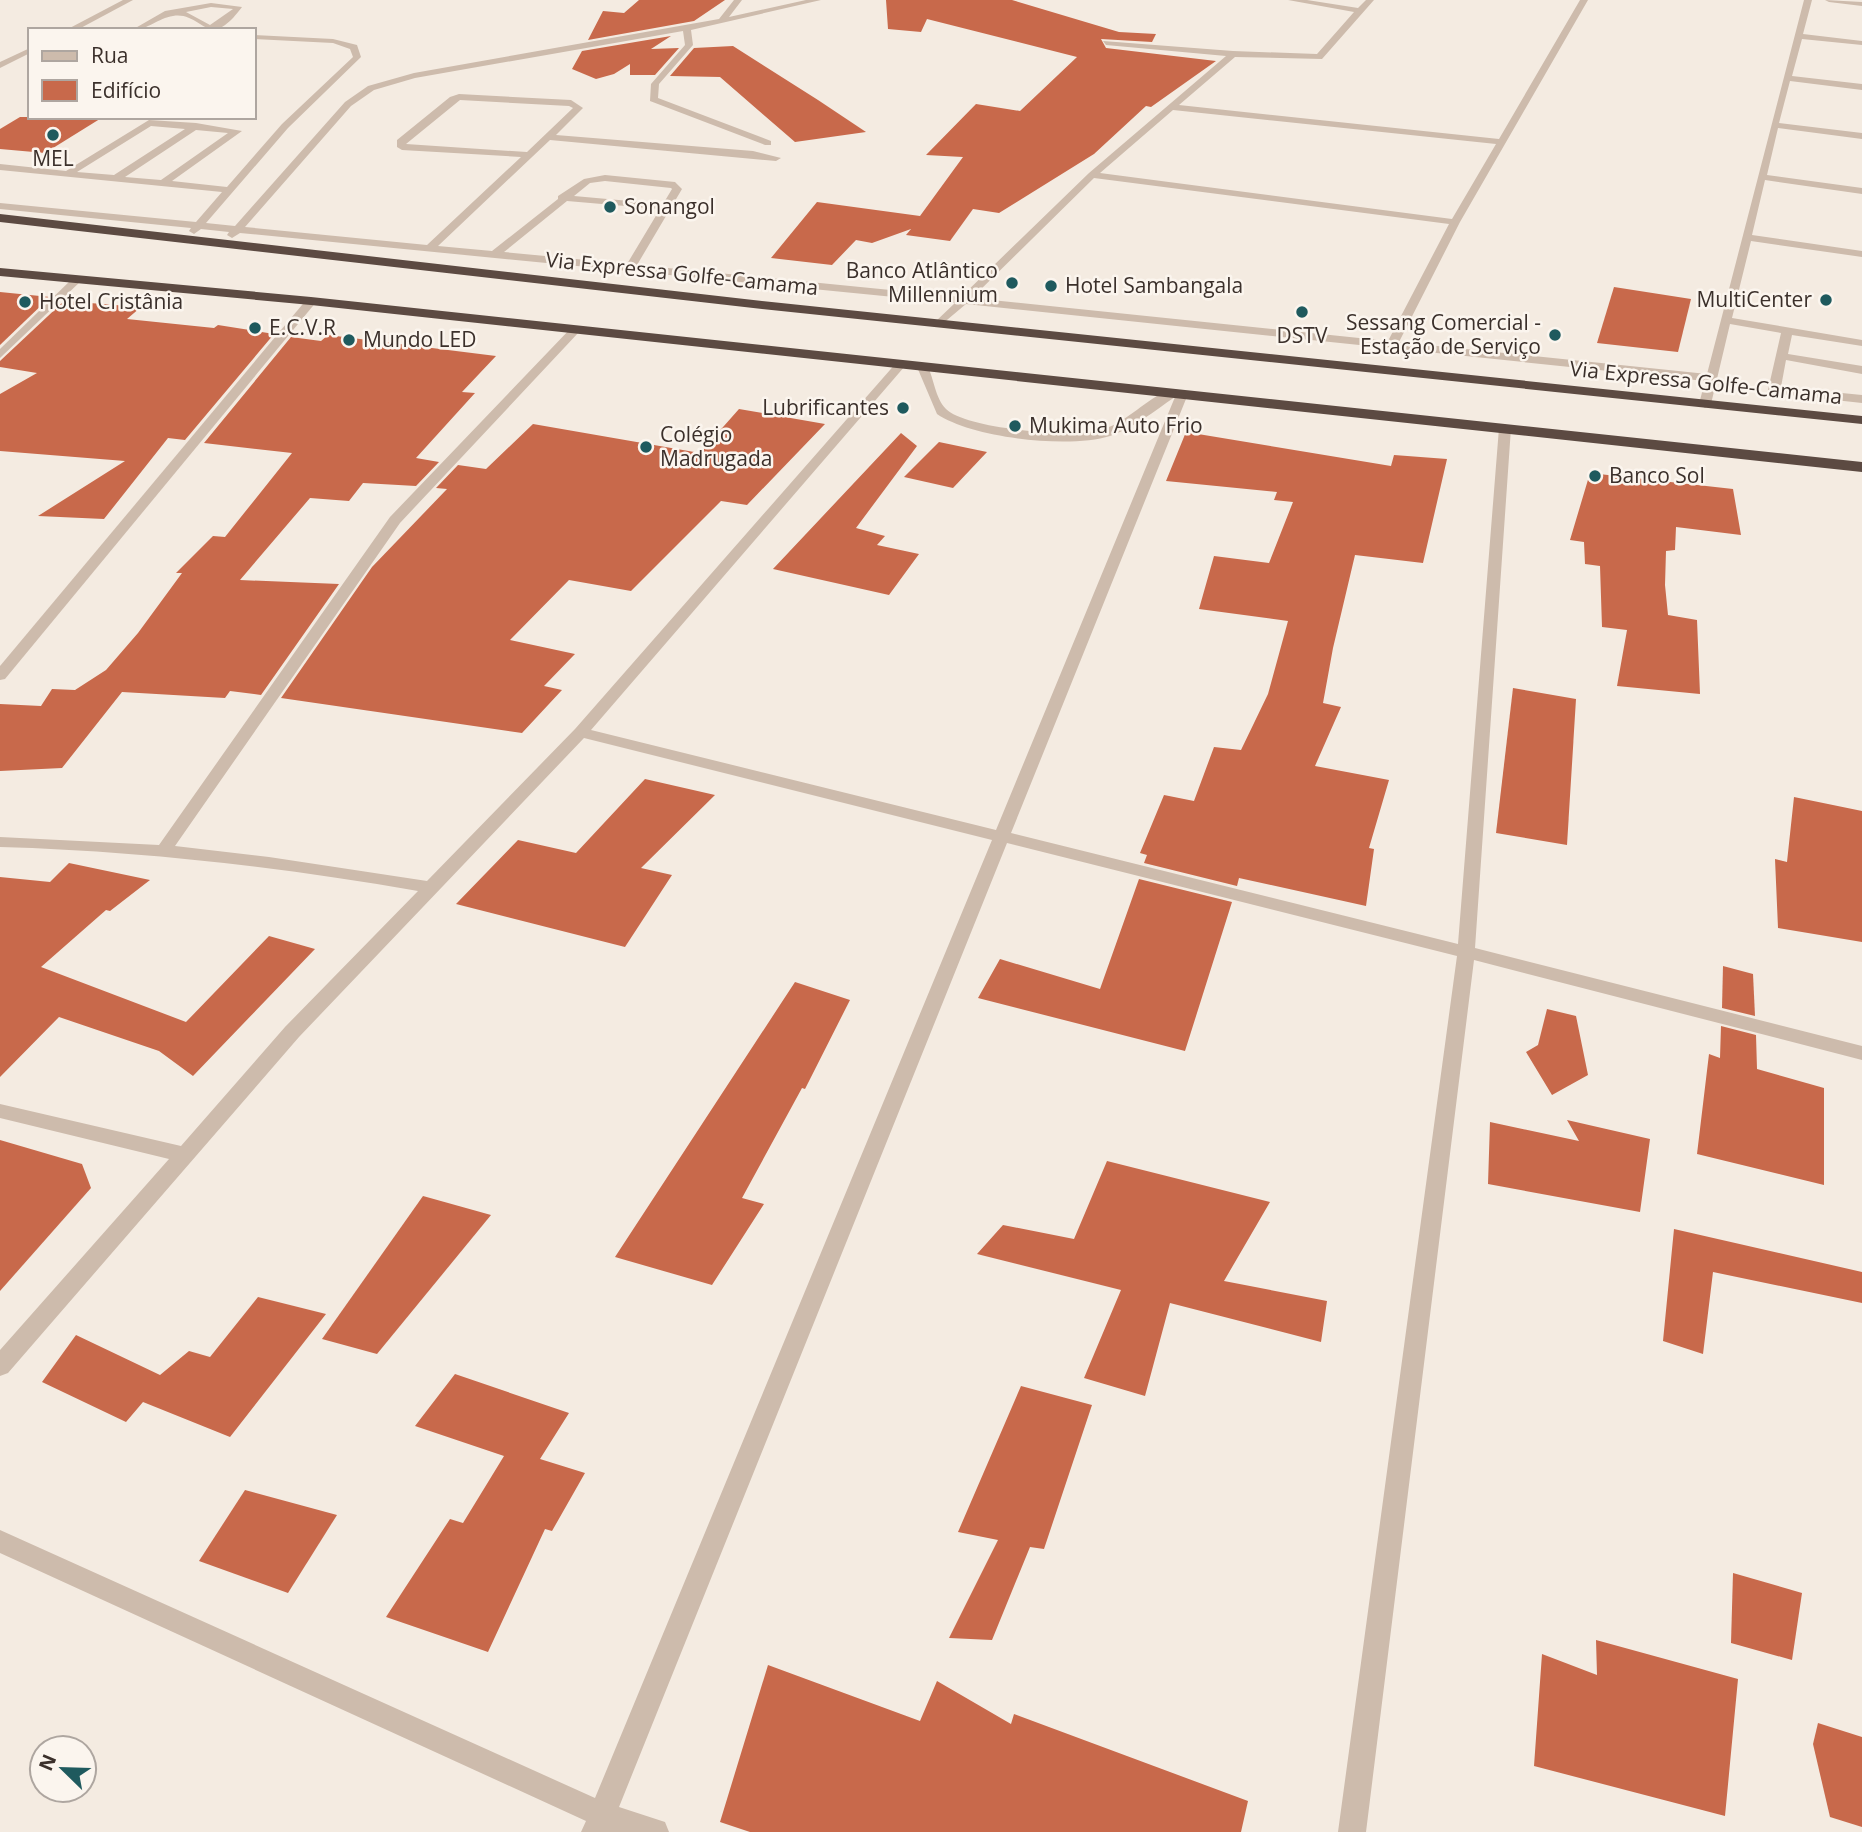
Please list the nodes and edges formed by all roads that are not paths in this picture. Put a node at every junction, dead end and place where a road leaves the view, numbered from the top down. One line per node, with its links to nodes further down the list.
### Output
1 (129, 0): 14 (street)
2 (738, 0): 12 (street)
3 (817, 0): 12 (street)
4 (1292, 0): 10 (street)
5 (1370, 0): 10 (street)
6 (1584, 0): 32 (street)
7 (1808, 0): 19 (street)
8 (1829, 0): 9 (street)
9 (1862, 4)
10 (1360, 12): 23 (street)
11 (168, 13): 15 (street); 16 (street); 16 (street)
12 (721, 21): 17 (street)
13 (228, 27): 16 (street)
14 (74, 28)
15 (140, 28)
16 (213, 28)
17 (687, 28): 33 (street); 50 (street)
18 (256, 33): 42 (street)
19 (1799, 36): 21 (street); 25 (street)
20 (1106, 43): 23 (street)
21 (1862, 43)
22 (28, 51): 24 (street)
23 (1233, 54): 27 (street)
24 (0, 65)
25 (1788, 78): 26 (street); 28 (street)
26 (1862, 87)
27 (1172, 107): 32 (street); 38 (street)
28 (1774, 125): 30 (street); 39 (street)
29 (195, 126): 37 (street); 40 (street); 41 (street)
30 (1862, 136)
31 (548, 137): 34 (street); 34 (street); 35 (street)
32 (1503, 142): 48 (street)
33 (768, 143)
34 (529, 155): 55 (street)
35 (776, 158)
36 (0, 167): 37 (street)
37 (67, 174): 40 (street)
38 (1092, 175): 48 (street); 62 (street)
39 (1761, 177): 43 (street); 52 (street)
40 (115, 179): 41 (street)
41 (163, 183): 42 (street)
42 (231, 190): 49 (street)
43 (1862, 191)
44 (562, 198): 46 (street); 46 (street); 56 (street)
45 (0, 205): 49 (street)
46 (667, 206): 58 (street)
47 (0, 218): 53 (highway, Via Expressa Golfe-Camama)
48 (1455, 222): 69 (street)
49 (200, 225): 50 (street); 53 (street)
50 (237, 228): 54 (street); 55 (street)
51 (13, 232): 53 (highway)
52 (1746, 237): 57 (street); 64 (street)
53 (185, 239): 54 (highway, Via Expressa Golfe-Camama)
54 (226, 244): 65 (highway, Via Expressa Golfe-Camama)
55 (431, 247): 56 (street)
56 (495, 254): 58 (street)
57 (1862, 254)
58 (631, 267): 62 (street)
59 (0, 269): 60 (highway); 61 (highway)
60 (77, 280): 61 (highway); 70 (street)
61 (118, 282): 63 (highway)
62 (961, 300): 65 (street); 69 (street)
63 (310, 301): 66 (highway); 82 (street)
64 (1725, 320): 67 (street); 75 (street)
65 (941, 323): 78 (highway, Via Expressa Golfe-Camama)
66 (575, 330): 72 (highway); 86 (street)
67 (1787, 331): 68 (street); 71 (street)
68 (1862, 343)
69 (1392, 345): 75 (street)
70 (0, 355)
71 (1782, 356): 74 (street); 77 (street)
72 (901, 364): 73 (highway); 83 (street)
73 (923, 367): 76 (highway); 76 (street)
74 (1862, 370)
75 (1711, 379): 78 (street)
76 (1177, 393): 80 (highway); 84 (street)
77 (1862, 399)
78 (1705, 404): 79 (highway, Via Expressa Golfe-Camama)
79 (1862, 420)
80 (1505, 428): 81 (highway); 88 (street)
81 (1862, 467)
82 (0, 676)
83 (581, 732): 84 (street); 87 (street)
84 (999, 837): 88 (street); 94 (street)
85 (0, 842): 86 (street)
86 (164, 850): 87 (street)
87 (429, 887): 91 (street)
88 (1466, 952): 89 (street); 96 (street)
89 (1862, 1053)
90 (0, 1111): 91 (street)
91 (183, 1154): 92 (street)
92 (0, 1366)
93 (0, 1541): 94 (street)
94 (599, 1823): 95 (street)
95 (655, 1832)
96 (1352, 1832)

